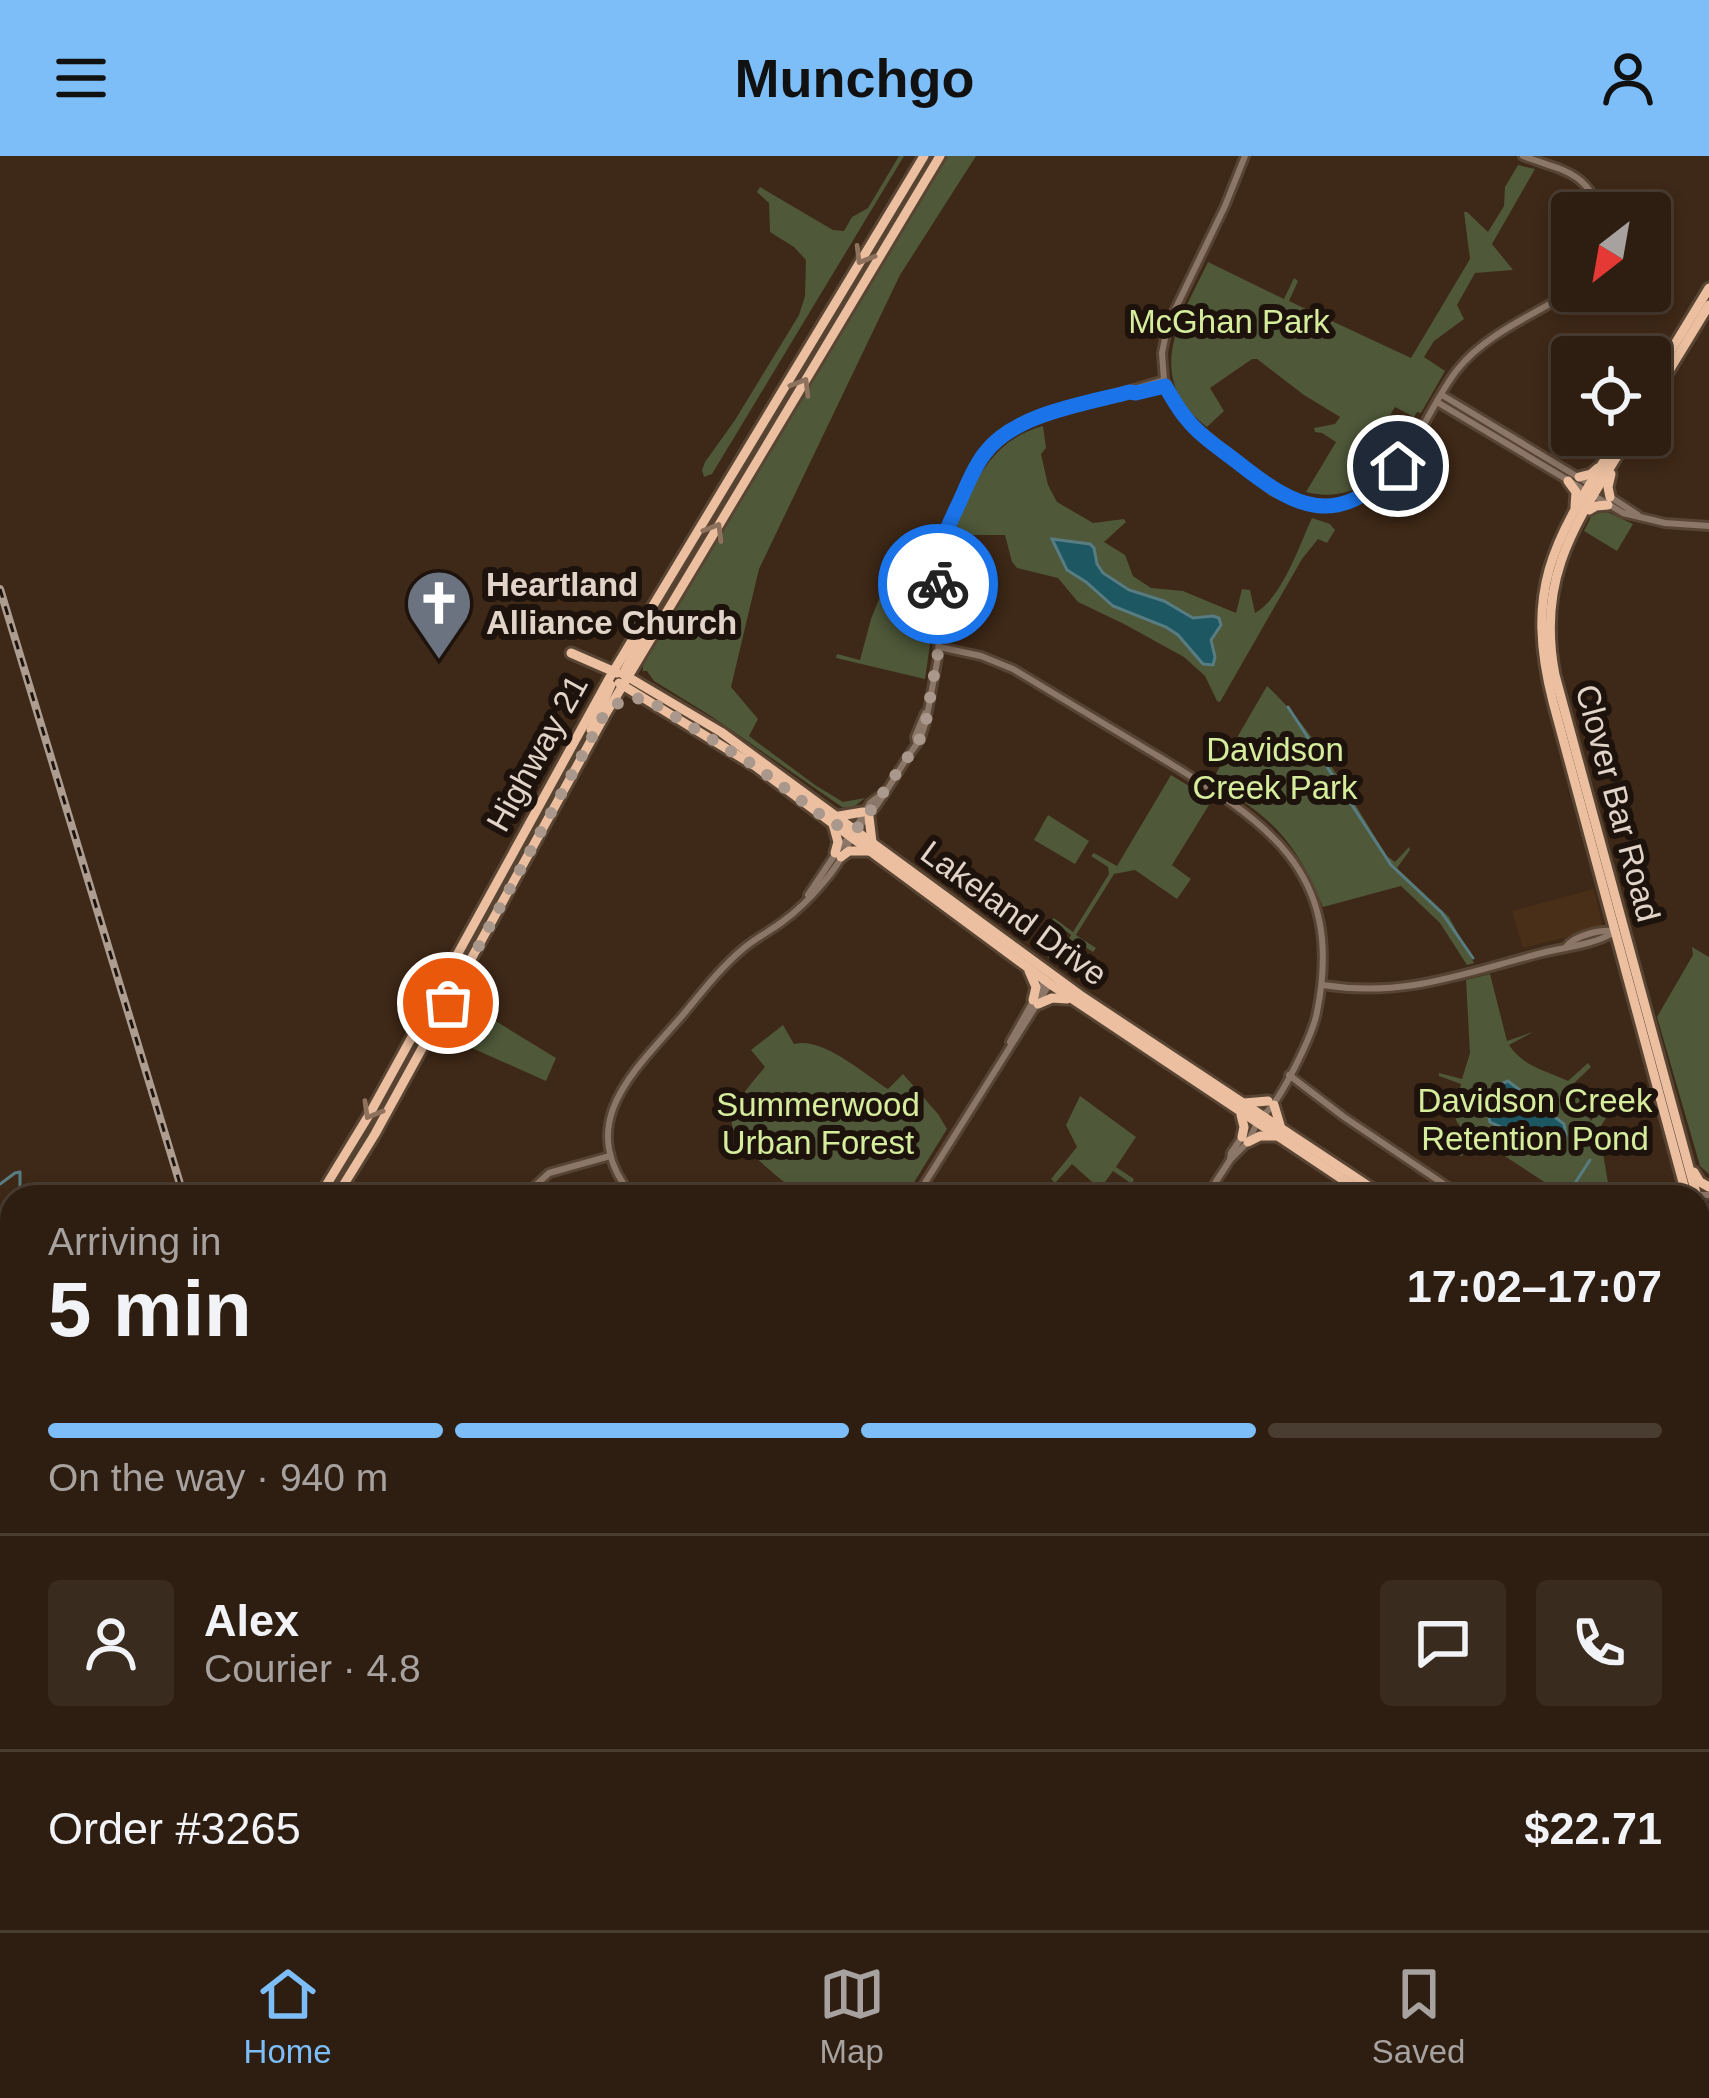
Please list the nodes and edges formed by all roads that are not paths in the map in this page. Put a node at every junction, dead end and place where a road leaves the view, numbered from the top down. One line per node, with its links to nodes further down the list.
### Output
1 (924, 156): 24 (main road, Highway 21, one-way to 24)
2 (940, 156): 21 (main road, Highway 21, one-way to 2)
3 (1245, 156): 11 (street)
4 (1523, 156): 5 (street)
5 (1592, 192)
6 (1709, 287): 9 (main road)
7 (1551, 304): 12 (street)
8 (1709, 305): 10 (main road)
9 (1671, 351)
10 (1671, 367)
11 (1164, 383): 12 (street); 22 (street)
12 (1439, 398): 16 (street)
13 (1611, 456): 15 (main road, Clover Bar Road)
14 (1613, 456): 15 (main road, Clover Bar Road)
15 (1607, 464): 16 (main road); 17 (main road, Clover Bar Road); 18 (main road)
16 (1574, 479): 17 (street); 19 (main road)
17 (1592, 490): 18 (street); 19 (main road, Clover Bar Road)
18 (1609, 501): 19 (main road); 20 (street)
19 (1577, 515): 34 (main road, Clover Bar Road)
20 (1709, 526)
21 (645, 647): 24 (main road, Highway 21); 26 (main road)
22 (939, 647): 29 (street); 37 (street)
23 (572, 653): 24 (main road)
24 (618, 675): 25 (main road, Lakeland Drive); 26 (main road, Lakeland Drive); 27 (main road, Highway 21); 28 (main road); 46 (main road, Highway 21, one-way to 46)
25 (645, 698): 27 (main road); 30 (main road, Lakeland Drive)
26 (667, 699): 30 (main road, Lakeland Drive)
27 (604, 715): 28 (main road, Highway 21)
28 (584, 753): 47 (main road, Highway 21)
29 (866, 814): 30 (main road); 31 (street); 32 (main road)
30 (835, 820): 31 (main road, Lakeland Drive); 33 (main road)
31 (853, 833): 32 (main road, Lakeland Drive); 33 (street)
32 (871, 846): 33 (main road); 35 (main road, Lakeland Drive); 36 (main road, Lakeland Drive)
33 (838, 855): 45 (street)
34 (1618, 932): 37 (street); 55 (main road, Clover Bar Road); 56 (main road, Clover Bar Road)
35 (1026, 966): 36 (main road, Lakeland Drive); 38 (main road)
36 (1050, 979): 38 (street); 39 (main road, Lakeland Drive); 42 (main road, Lakeland Drive)
37 (1323, 986): 40 (street)
38 (1035, 1002): 39 (main road); 50 (street)
39 (1075, 1002): 42 (main road, Lakeland Drive)
40 (1289, 1075): 41 (street); 54 (street)
41 (1273, 1100): 42 (main road); 43 (street); 43 (main road)
42 (1240, 1106): 43 (main road, Lakeland Drive); 44 (main road)
43 (1269, 1126): 44 (street); 44 (main road); 52 (main road, Lakeland Drive); 53 (main road, Lakeland Drive)
44 (1245, 1139): 51 (street)
45 (610, 1156): 48 (street); 49 (street)
46 (326, 1185)
47 (343, 1185)
48 (536, 1185)
49 (624, 1185)
50 (923, 1185)
51 (1214, 1185)
52 (1352, 1185)
53 (1365, 1185)
54 (1445, 1185)
55 (1695, 1185)
56 (1697, 1185)

